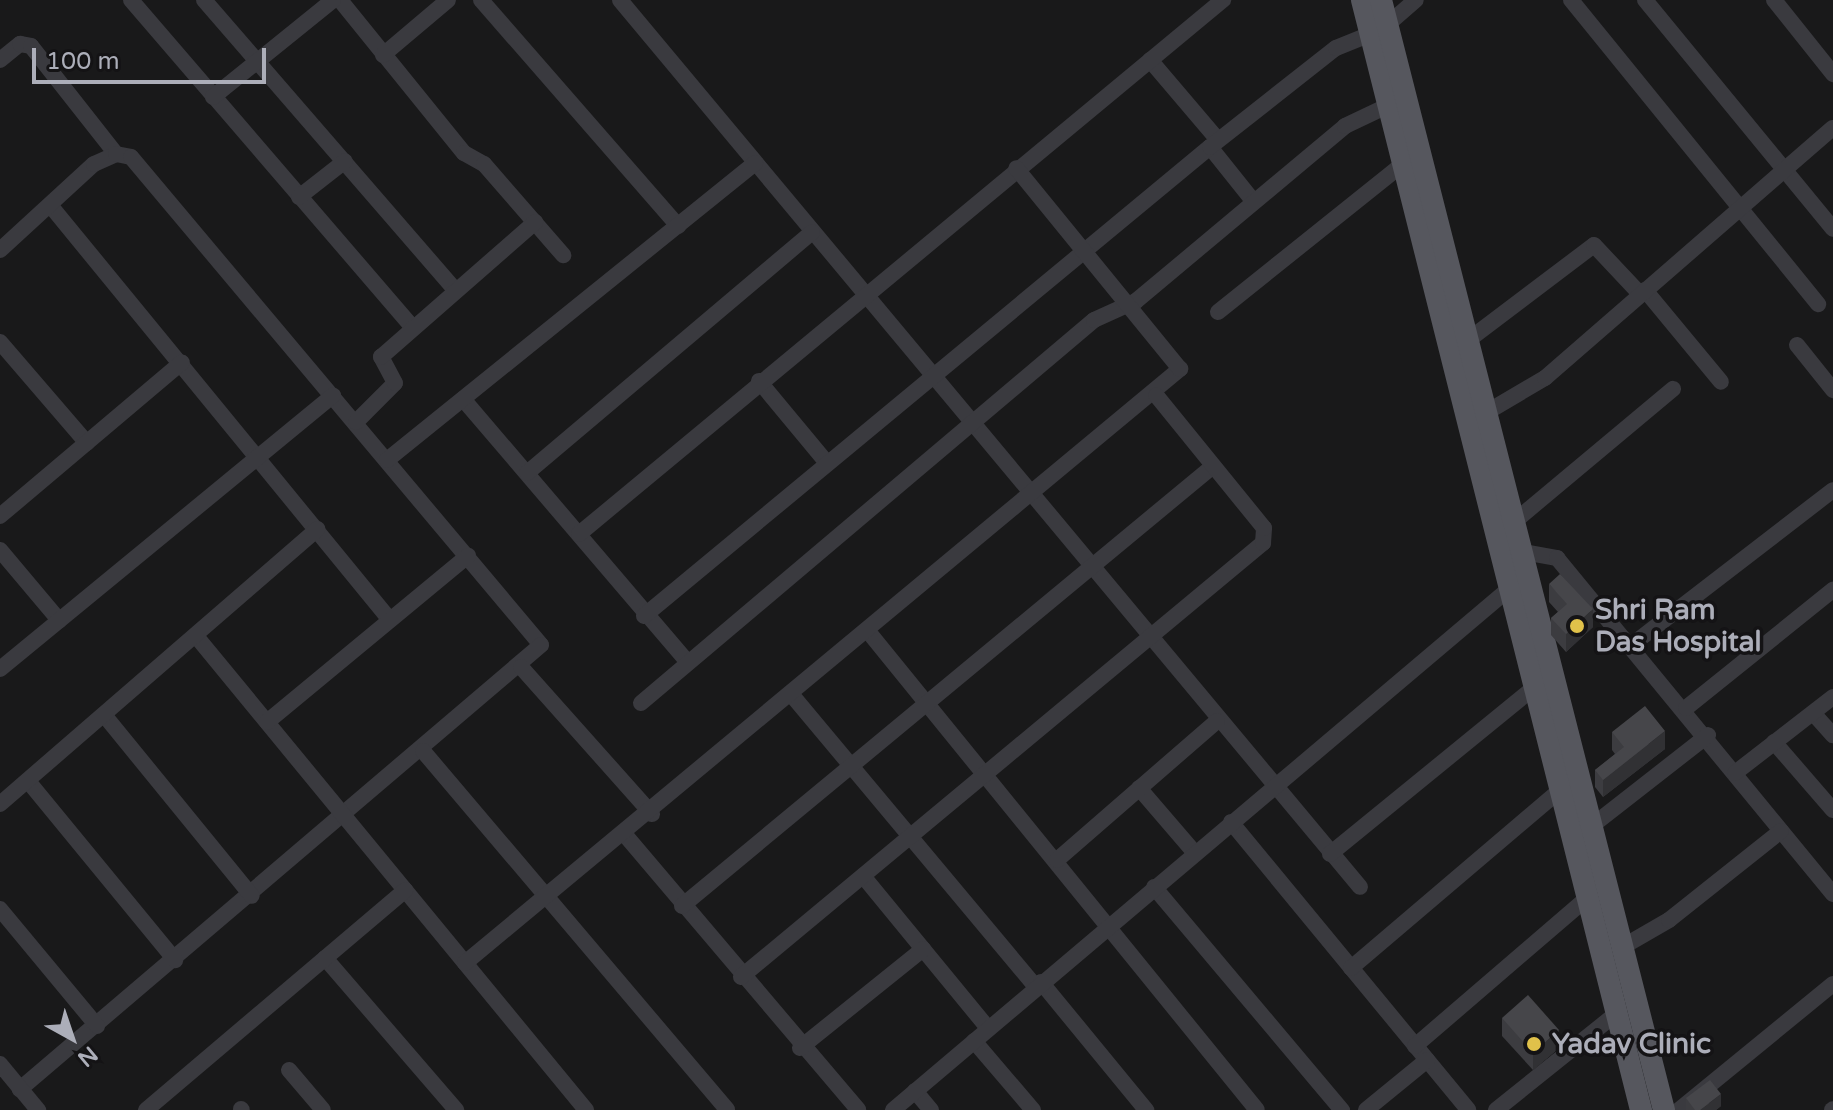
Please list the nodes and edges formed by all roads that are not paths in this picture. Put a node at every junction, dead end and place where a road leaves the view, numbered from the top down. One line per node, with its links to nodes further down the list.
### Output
1 (131, 0): 21 (street)
2 (204, 0): 18 (street)
3 (333, 0): 18 (street)
4 (340, 0): 16 (street)
5 (448, 0): 16 (street)
6 (481, 0): 36 (street)
7 (620, 0): 27 (street)
8 (1223, 0): 19 (street)
9 (1362, 0): 15 (main road)
10 (1381, 0): 15 (main road)
11 (1416, 0): 15 (street)
12 (1571, 0): 34 (street)
13 (1645, 0): 30 (street)
14 (1774, 0): 20 (street)
15 (1379, 29): 22 (main road); 24 (street); 49 (main road)
16 (383, 55): 35 (street)
17 (0, 60): 25 (street)
18 (256, 60): 21 (street); 26 (street)
19 (1150, 60): 24 (street); 29 (street)
20 (1833, 74)
21 (213, 97): 31 (street)
22 (1389, 105): 28 (main road); 32 (street)
23 (1833, 128): 30 (street)
24 (1214, 144): 32 (street); 39 (street)
25 (116, 154): 33 (street); 58 (street)
26 (345, 161): 31 (street); 42 (street)
27 (755, 163): 36 (street); 38 (street)
28 (1404, 163): 47 (street); 61 (main road)
29 (1016, 168): 39 (street); 44 (street)
30 (1783, 171): 34 (street); 37 (street)
31 (299, 197): 48 (street)
32 (1254, 202): 45 (street)
33 (50, 205): 40 (street); 52 (street)
34 (1740, 209): 43 (street); 46 (street)
35 (535, 222): 41 (street); 42 (street)
36 (678, 226): 60 (street)
37 (1833, 229)
38 (812, 232): 44 (street); 69 (street)
39 (1086, 249): 45 (street); 53 (street)
40 (0, 250)
41 (563, 255)
42 (453, 287): 48 (street)
43 (1642, 292): 49 (street); 55 (street); 61 (street)
44 (863, 293): 53 (street); 54 (street)
45 (1133, 303): 59 (street); 63 (street)
46 (1818, 304)
47 (1218, 312)
48 (412, 327): 62 (street)
49 (1467, 341): 61 (main road)
50 (0, 342): 64 (street)
51 (1797, 345): 57 (street)
52 (182, 362): 64 (street); 65 (street)
53 (930, 377): 63 (street); 67 (street)
54 (759, 381): 67 (street); 75 (street)
55 (1721, 382)
56 (1673, 389): 73 (street)
57 (1833, 390)
58 (333, 395): 62 (street); 65 (street)
59 (1156, 395): 68 (street); 71 (street)
60 (463, 399): 66 (street); 69 (street)
61 (1477, 418): 73 (main road); 80 (main road)
62 (356, 422): 66 (street)
63 (968, 425): 71 (street); 89 (street)
64 (87, 443): 72 (street)
65 (260, 454): 74 (street); 83 (street)
66 (387, 460): 78 (street)
67 (827, 463): 82 (street)
68 (1212, 467): 79 (street); 87 (street)
69 (527, 473): 75 (street)
70 (1833, 490): 88 (street)
71 (1026, 494): 79 (street); 85 (street)
72 (0, 516)
73 (1515, 521): 77 (main road)
74 (318, 529): 84 (street); 86 (street)
75 (579, 534): 82 (street)
76 (0, 550): 83 (street)
77 (1523, 552): 88 (street); 118 (main road)
78 (468, 556): 84 (street); 90 (street)
79 (1087, 569): 87 (street); 96 (street)
80 (1510, 588): 92 (main road); 110 (street)
81 (1833, 590): 97 (street)
82 (644, 616): 89 (street)
83 (59, 620): 91 (street)
84 (390, 620): 101 (street)
85 (867, 630): 93 (street); 96 (street)
86 (196, 636): 99 (street); 101 (street)
87 (1147, 638): 100 (street); 107 (street)
88 (1633, 644): 97 (street)
89 (688, 662): 95 (street)
90 (521, 667): 105 (street); 115 (street)
91 (0, 669)
92 (1535, 687): 112 (main road); 123 (street)
93 (791, 694): 106 (street); 115 (street)
94 (1833, 697): 98 (street)
95 (641, 703)
96 (927, 703): 106 (street); 107 (street)
97 (1686, 708): 102 (street)
98 (1813, 713): 103 (street); 104 (street)
99 (105, 716): 109 (street); 130 (street)
100 (1217, 721): 110 (street); 111 (street)
101 (267, 722): 116 (street)
102 (1708, 735): 108 (street); 118 (street)
103 (1833, 735)
104 (1774, 742): 108 (street); 114 (street)
105 (423, 751): 116 (street); 132 (street)
106 (849, 769): 121 (street); 133 (street)
107 (987, 772): 121 (street); 124 (street)
108 (1735, 773): 119 (street)
109 (28, 781): 113 (street); 139 (street)
110 (1274, 787): 117 (street); 123 (street)
111 (1139, 788): 122 (street); 124 (street)
112 (1561, 789): 131 (main road); 141 (street)
113 (0, 804)
114 (1833, 810)
115 (652, 814): 120 (street)
116 (346, 817): 128 (street); 130 (street)
117 (1231, 822): 122 (street); 141 (street)
118 (1593, 825): 136 (main road)
119 (1781, 831): 129 (street); 136 (street)
120 (626, 836): 132 (street); 133 (street)
121 (908, 840): 125 (street); 144 (street)
122 (1195, 853): 126 (street)
123 (1330, 854): 127 (street)
124 (1057, 860): 135 (street)
125 (863, 876): 137 (street); 142 (street)
126 (1154, 887): 135 (street); 168 (street)
127 (1360, 887)
128 (405, 890): 138 (street); 140 (street)
129 (1833, 894)
130 (252, 896): 139 (street)
131 (1588, 897): 145 (main road); 149 (street)
132 (548, 901): 140 (street); 161 (street)
133 (682, 906): 142 (street)
134 (0, 909): 146 (street)
135 (1109, 925): 144 (street); 167 (street)
136 (1624, 946): 173 (main road)
137 (923, 949): 147 (street); 150 (street)
138 (325, 958): 157 (street); 159 (street)
139 (175, 960): 146 (street)
140 (465, 963): 160 (street)
141 (1351, 968): 149 (street)
142 (741, 977): 150 (street)
143 (1833, 984): 174 (street)
144 (1038, 985): 147 (street); 166 (street)
145 (1617, 1013): 171 (street); 172 (main road)
146 (97, 1026): 154 (street)
147 (988, 1028): 148 (street)
148 (974, 1041): 155 (street); 165 (street)
149 (1415, 1046): 151 (street)
150 (800, 1048): 162 (street)
151 (1427, 1060): 169 (street); 170 (street)
152 (0, 1064): 154 (street)
153 (289, 1070): 158 (street)
154 (20, 1089): 156 (street)
155 (915, 1091): 163 (street); 164 (street)
156 (38, 1110)
157 (146, 1110)
158 (323, 1110)
159 (456, 1110)
160 (586, 1110)
161 (727, 1110)
162 (858, 1110)
163 (893, 1110)
164 (931, 1110)
165 (1033, 1110)
166 (1146, 1110)
167 (1257, 1110)
168 (1342, 1110)
169 (1366, 1110)
170 (1468, 1110)
171 (1496, 1110)
172 (1641, 1110)
173 (1664, 1110)
174 (1679, 1110)

